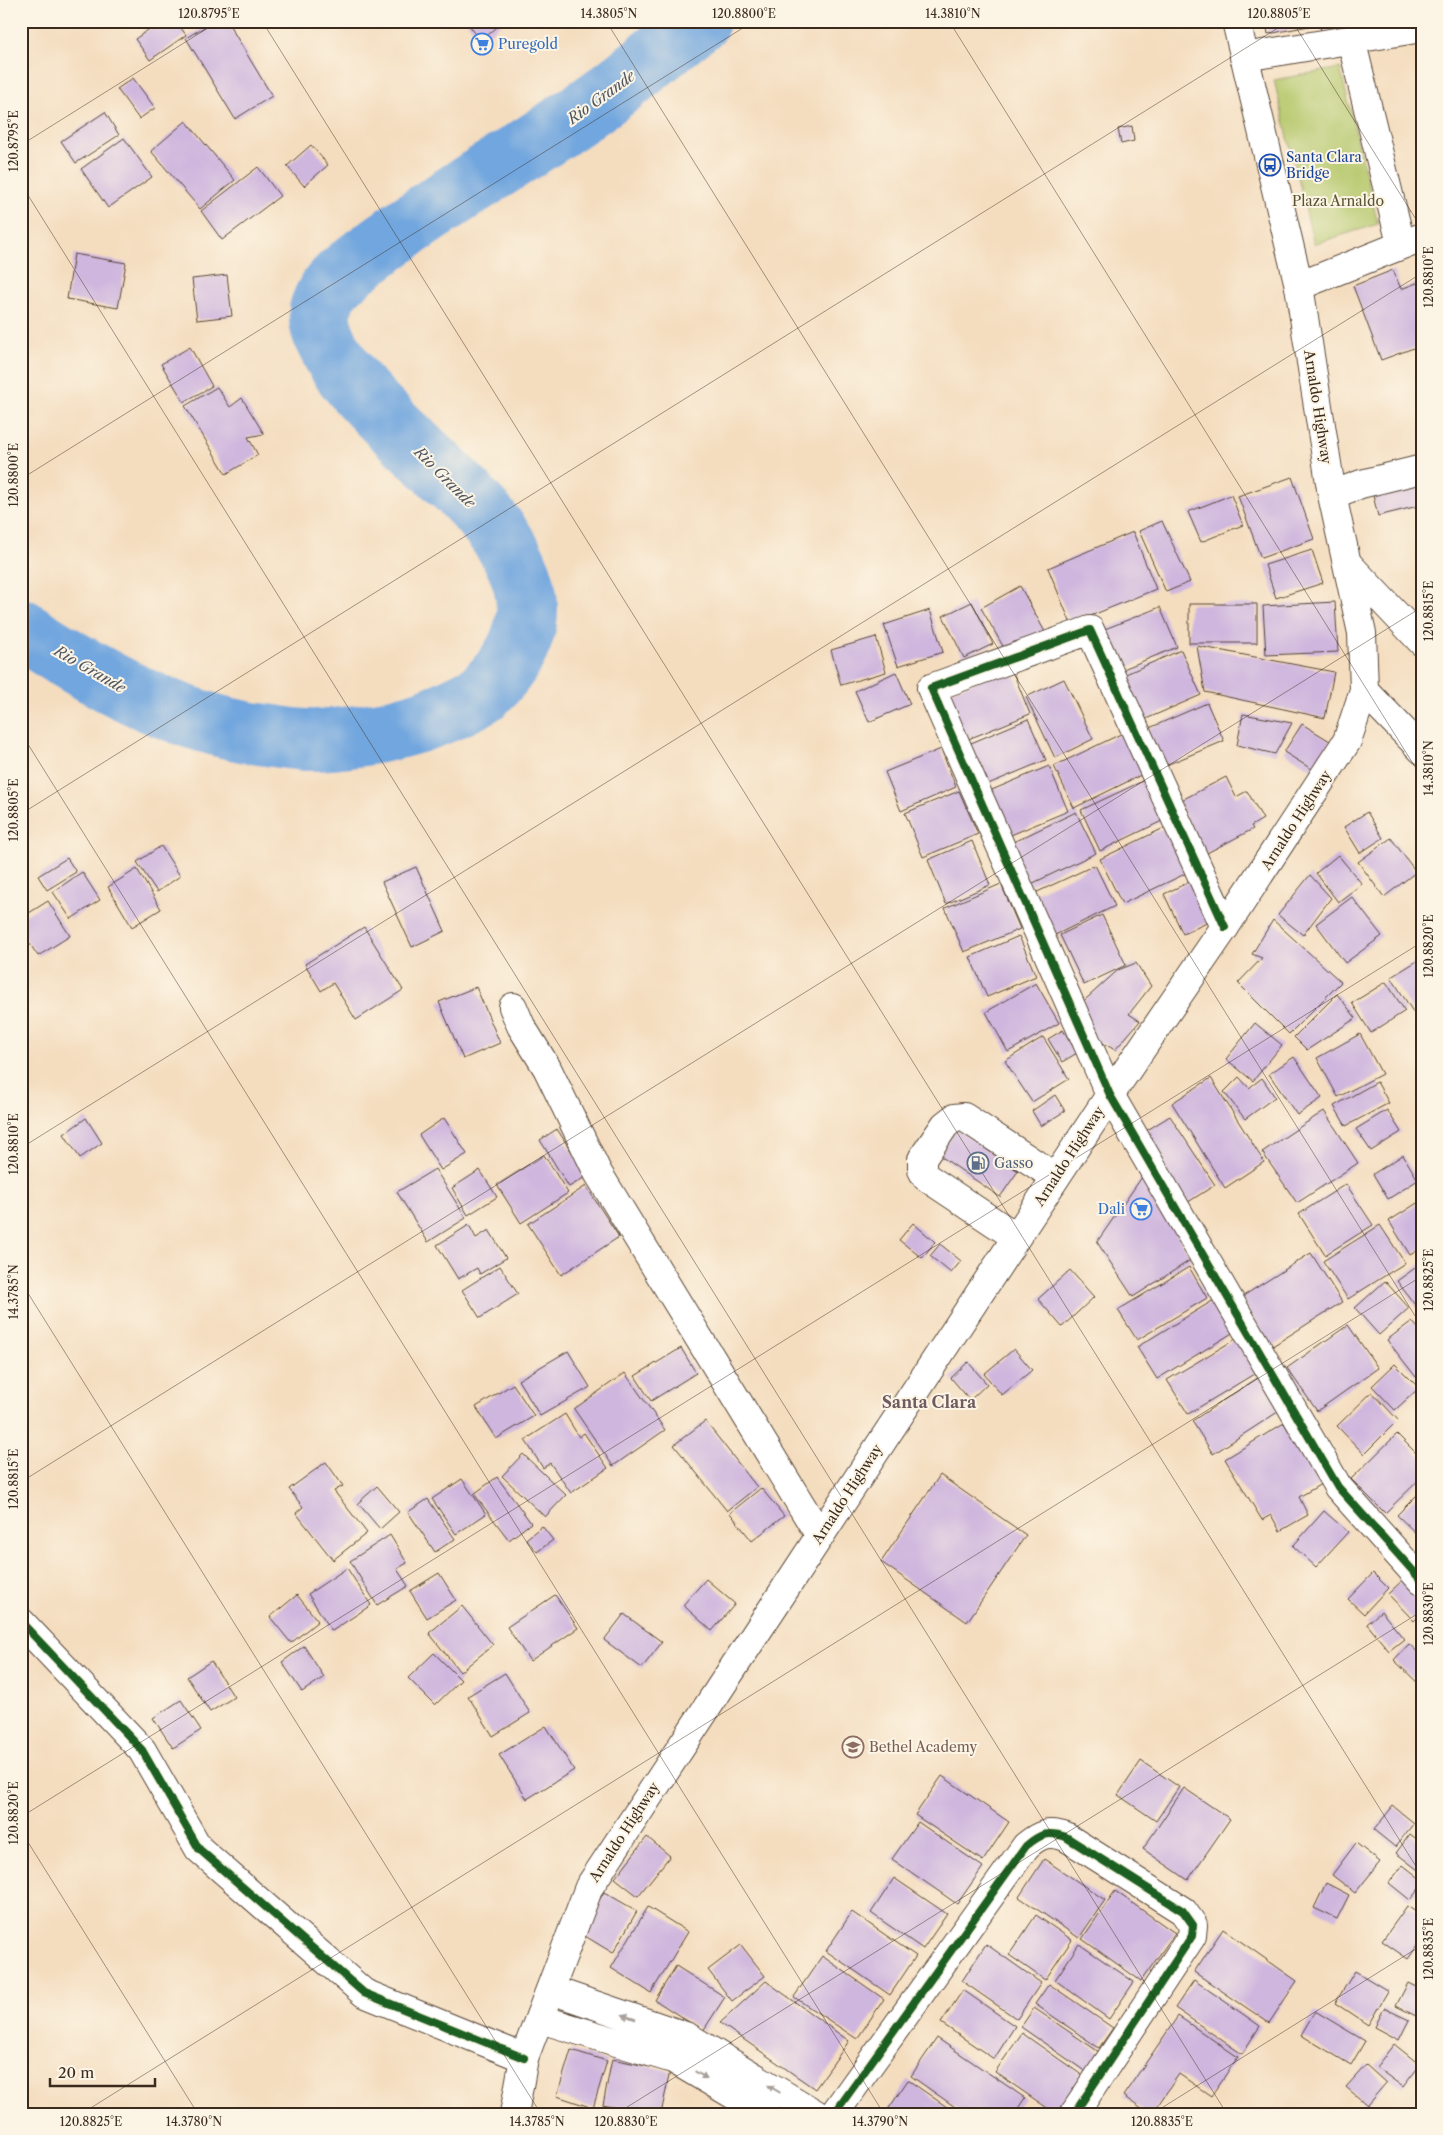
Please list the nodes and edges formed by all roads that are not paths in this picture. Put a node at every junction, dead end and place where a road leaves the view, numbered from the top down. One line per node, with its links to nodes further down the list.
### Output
1 (1236, 21): 4 (street, Arnaldo Highway)
2 (1422, 28): 3 (street)
3 (1351, 40): 4 (street); 5 (street)
4 (1244, 57): 6 (street, Arnaldo Highway)
5 (1412, 240): 6 (street)
6 (1299, 286): 8 (street, Arnaldo Highway)
7 (1422, 469): 8 (street)
8 (1332, 496): 9 (street, Arnaldo Highway)
9 (1348, 564): 10 (street); 11 (street, Arnaldo Highway)
10 (1422, 642)
11 (1364, 690): 12 (street); 13 (street, Arnaldo Highway)
12 (1422, 750)
13 (1225, 927): 15 (street, Arnaldo Highway); 15 (street)
14 (513, 1007): 18 (street)
15 (1110, 1095): 16 (street, Arnaldo Highway); 19 (street)
16 (1055, 1177): 17 (street, Arnaldo Highway); 17 (street)
17 (1016, 1237): 18 (street, Arnaldo Highway)
18 (820, 1536): 21 (street, Arnaldo Highway)
19 (1422, 1580)
20 (21, 1622): 24 (street)
21 (551, 1990): 22 (street, Arnaldo Highway); 23 (street, one-way to 21)
22 (540, 2019): 24 (street, Arnaldo Highway); 25 (street)
23 (688, 2037): 25 (street); 28 (street, one-way to 23)
24 (524, 2058): 26 (street, Arnaldo Highway)
25 (673, 2059): 27 (street, one-way to 27)
26 (514, 2114)
27 (766, 2114)
28 (816, 2114)
29 (834, 2114): 30 (street)
30 (1074, 2114)

